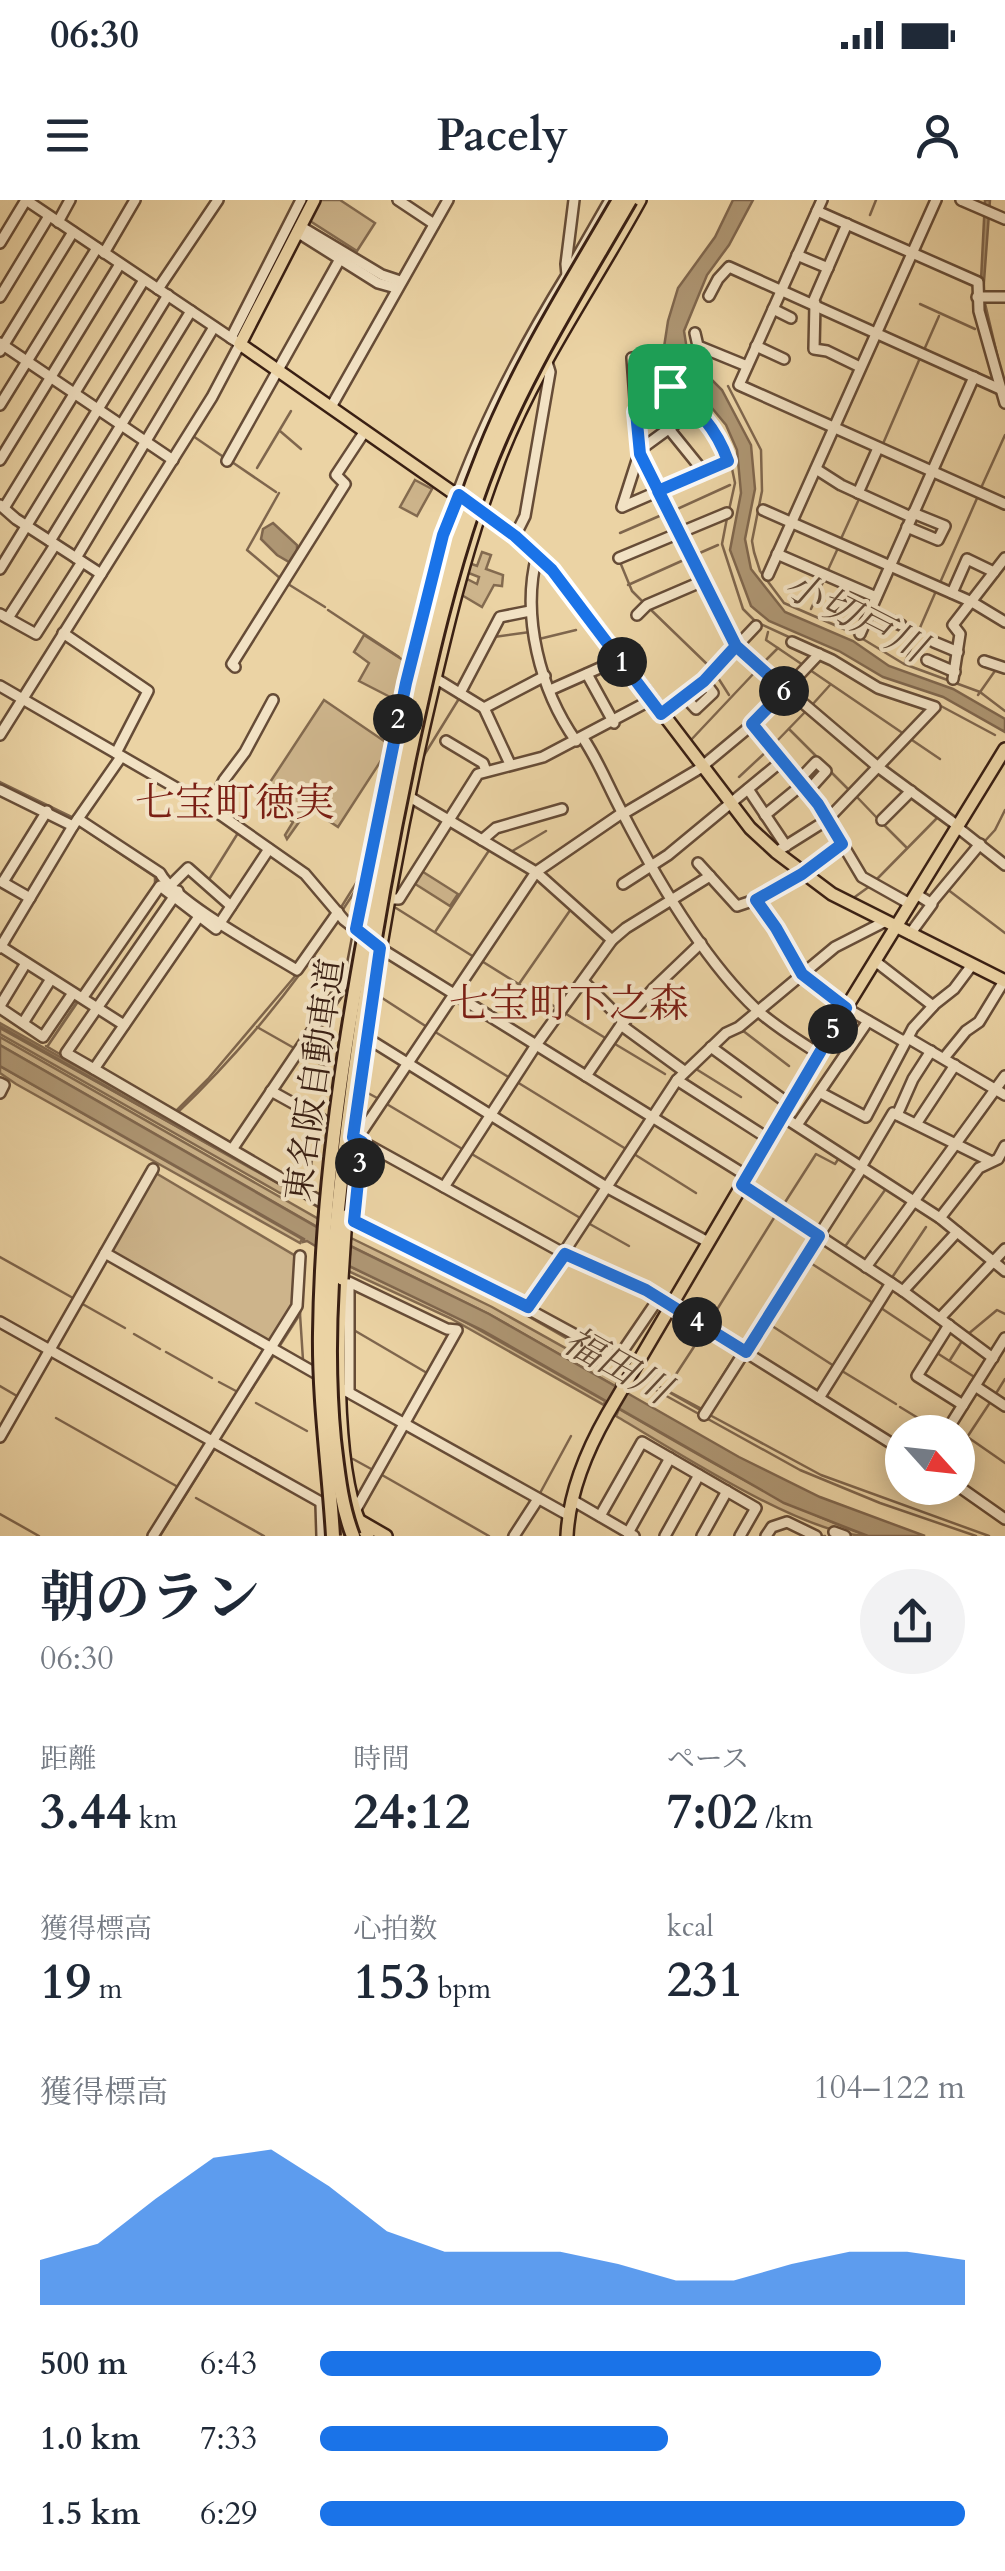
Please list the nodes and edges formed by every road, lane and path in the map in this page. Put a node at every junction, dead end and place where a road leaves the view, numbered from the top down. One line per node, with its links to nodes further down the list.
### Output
1 (26, 200): 18 (street); 24 (street)
2 (70, 200): 18 (street)
3 (135, 200): 25 (street)
4 (218, 200): 34 (street)
5 (301, 200): 48 (street)
6 (314, 200): 22 (main road)
7 (398, 200): 20 (street)
8 (448, 200): 20 (street)
9 (574, 200): 31 (street)
10 (610, 200): 31 (street)
11 (619, 200): 309 (highway, 東名阪自動車道, bridge)
12 (630, 200): 310 (highway, 東名阪自動車道, bridge)
13 (640, 200): 54 (main road)
14 (822, 200): 17 (street)
15 (936, 200): 26 (street)
16 (962, 200): 19 (street)
17 (817, 211): 21 (street); 27 (street)
18 (54, 219): 23 (street); 38 (street)
19 (1005, 219)
20 (434, 224): 33 (street)
21 (847, 224): 26 (street); 30 (street)
22 (298, 229): 28 (street); 33 (street); 48 (main road)
23 (73, 232): 25 (street); 49 (street)
24 (0, 242)
25 (100, 250): 29 (street); 53 (street)
26 (912, 252): 39 (street); 46 (street)
27 (797, 255): 30 (street); 35 (street)
28 (340, 259): 33 (street); 57 (street)
29 (120, 264): 32 (street); 58 (street)
30 (828, 268): 41 (street)
31 (567, 275): 83 (street)
32 (144, 280): 34 (street); 61 (street)
33 (398, 285): 64 (street)
34 (158, 289): 36 (street)
35 (782, 290): 37 (street); 41 (street); 42 (street)
36 (168, 296): 43 (street); 66 (street)
37 (710, 296)
38 (0, 297)
39 (980, 297): 40 (street); 51 (street)
40 (1005, 297)
41 (814, 303): 46 (street); 56 (street)
42 (773, 309): 44 (street); 50 (street)
43 (191, 312): 45 (street); 68 (street)
44 (791, 318)
45 (214, 327): 48 (street); 72 (street)
46 (876, 331): 56 (street); 59 (street)
47 (695, 333): 55 (street)
48 (236, 341): 57 (main road); 76 (street)
49 (1, 346): 53 (street)
50 (756, 346): 52 (street); 55 (street)
51 (998, 358): 62 (street)
52 (784, 359)
53 (27, 361): 58 (street); 63 (street)
54 (547, 362): 87 (main road); 93 (street)
55 (748, 366): 69 (street)
56 (860, 366): 69 (street)
57 (280, 372): 64 (main road); 77 (street)
58 (51, 377): 61 (street); 75 (street)
59 (974, 377): 62 (street); 80 (street)
60 (670, 386): 65 (street); 67 (street); 67 (street)
61 (74, 394): 66 (street); 85 (street)
62 (1003, 395)
63 (0, 405)
64 (331, 408): 71 (main road)
65 (697, 408): 70 (street); 79 (street)
66 (98, 410): 68 (street); 91 (street)
67 (636, 412): 74 (street)
68 (122, 426): 72 (street); 94 (street)
69 (833, 428): 73 (street); 78 (street)
70 (669, 429): 74 (street); 79 (street)
71 (365, 431): 83 (main road); 126 (street)
72 (145, 442): 76 (street); 99 (street)
73 (878, 448): 80 (street); 82 (street)
74 (640, 452): 81 (street); 81 (street)
75 (0, 460)
76 (172, 460): 103 (street)
77 (227, 461)
78 (816, 469): 82 (street); 90 (street)
79 (703, 471): 81 (street)
80 (932, 471): 84 (street); 89 (street)
81 (658, 491): 92 (street)
82 (858, 493): 89 (street)
83 (459, 495): 87 (main road); 197 (street)
84 (1005, 504)
85 (2, 506): 91 (street)
86 (763, 510): 90 (street)
87 (481, 511): 93 (main road); 130 (main road)
88 (727, 513): 92 (street)
89 (910, 519): 100 (street)
90 (791, 522): 95 (street); 100 (street)
91 (28, 526): 94 (street); 101 (street)
92 (678, 532): 97 (street); 105 (street)
93 (515, 536): 96 (main road)
94 (53, 543): 99 (street); 112 (street)
95 (777, 554): 104 (street); 107 (street)
96 (537, 555): 109 (street); 123 (main road)
97 (619, 558)
98 (1005, 558): 102 (street)
99 (79, 560): 103 (street); 112 (street)
100 (890, 566): 106 (street); 107 (street)
101 (0, 569)
102 (994, 572): 106 (street); 108 (street)
103 (101, 574): 116 (street)
104 (768, 575)
105 (703, 581): 111 (street); 120 (street)
106 (952, 593): 108 (street)
107 (876, 598): 110 (street)
108 (972, 602): 113 (street); 121 (street)
109 (530, 610): 129 (street); 135 (street)
110 (870, 612): 114 (street); 117 (street)
111 (637, 615)
112 (3, 617)
113 (1005, 622)
114 (901, 625)
115 (756, 626): 120 (street)
116 (63, 634): 137 (street); 148 (street)
117 (860, 634)
118 (792, 642): 122 (street)
119 (934, 642): 121 (street)
120 (736, 646): 131 (street); 134 (street)
121 (958, 652): 124 (street)
122 (819, 654): 134 (street); 152 (street)
123 (620, 659): 128 (street); 139 (main road)
124 (927, 660)
125 (984, 661): 127 (street)
126 (235, 667)
127 (1005, 668)
128 (587, 674): 133 (street); 142 (street)
129 (545, 676): 133 (street); 140 (street)
130 (435, 678): 135 (street); 158 (main road)
131 (704, 681): 136 (street); 136 (street)
132 (0, 686): 137 (street)
133 (550, 690): 145 (street)
134 (785, 690): 143 (street); 152 (street)
135 (460, 693): 140 (street)
136 (684, 696): 141 (street)
137 (22, 700): 144 (street); 148 (street)
138 (273, 700): 160 (street)
139 (651, 700): 141 (main road); 142 (street)
140 (484, 708): 150 (street)
141 (661, 714): 151 (main road)
142 (614, 722): 145 (street)
143 (752, 724): 149 (street); 151 (street)
144 (0, 735)
145 (579, 740): 150 (street); 163 (street)
146 (446, 741): 153 (street)
147 (1005, 750): 169 (main road)
148 (118, 755): 160 (street); 168 (street)
149 (782, 760): 154 (street); 155 (street)
150 (510, 764): 153 (street)
151 (702, 766): 159 (main road); 163 (street)
152 (878, 766): 157 (street); 166 (street)
153 (486, 771): 165 (street)
154 (803, 785): 164 (street); 166 (street)
155 (748, 789): 159 (street); 164 (street)
156 (0, 790): 162 (street)
157 (910, 791): 167 (street); 169 (street)
158 (408, 796): 165 (street); 186 (main road)
159 (730, 802): 174 (main road); 176 (street)
160 (210, 808): 173 (street)
161 (562, 810): 170 (street)
162 (46, 811): 168 (street); 181 (street)
163 (622, 814): 176 (street); 178 (street)
164 (766, 815): 174 (street)
165 (448, 820): 170 (street); 186 (street)
166 (827, 820): 171 (street); 174 (street)
167 (882, 820)
168 (76, 822): 184 (street); 185 (street)
169 (958, 826): 172 (street); 187 (main road)
170 (482, 840): 178 (street)
171 (842, 844): 179 (street); 187 (street)
172 (980, 844): 177 (street); 191 (street)
173 (269, 848): 192 (street); 193 (street)
174 (781, 849): 179 (main road)
175 (698, 863): 180 (street)
176 (653, 865): 182 (street); 188 (street)
177 (1005, 865)
178 (536, 872): 199 (street); 210 (street)
179 (801, 874): 189 (street); 196 (main road)
180 (710, 876): 188 (street); 189 (street)
181 (2, 881): 185 (street)
182 (623, 884)
183 (206, 885): 184 (street); 190 (street); 192 (street)
184 (169, 888): 190 (street); 194 (street); 211 (street); 214 (street)
185 (30, 898): 201 (street)
186 (389, 899): 202 (main road)
187 (913, 899): 191 (street); 196 (main road)
188 (673, 900): 199 (street); 200 (street)
189 (756, 900): 206 (street)
190 (192, 902): 195 (street)
191 (931, 903): 198 (street)
192 (231, 906): 195 (street)
193 (338, 912): 195 (street); 197 (street)
194 (198, 918): 195 (street); 220 (street)
195 (220, 924)
196 (890, 924): 198 (main road); 203 (main road); 206 (street)
197 (358, 930): 202 (street); 237 (street)
198 (910, 934): 205 (main road)
199 (612, 940): 208 (street)
200 (701, 942): 216 (street); 219 (street)
201 (0, 947): 204 (street)
202 (380, 948): 210 (street); 221 (main road)
203 (875, 961): 212 (street); 215 (main road)
204 (26, 964): 207 (street); 213 (street)
205 (972, 964): 209 (main road); 212 (street)
206 (802, 974): 215 (street); 216 (street)
207 (51, 979): 211 (street); 218 (street)
208 (583, 981): 219 (street); 223 (street)
209 (1004, 981): 227 (street)
210 (454, 994): 223 (street); 228 (street)
211 (79, 995): 214 (street); 218 (street)
212 (933, 1006): 222 (street)
213 (0, 1007): 218 (street)
214 (98, 1007): 220 (street); 231 (street)
215 (846, 1008): 217 (street); 226 (main road)
216 (758, 1011): 224 (street); 226 (street)
217 (868, 1021): 222 (street); 230 (street)
218 (23, 1023)
219 (623, 1024): 232 (street); 233 (street)
220 (124, 1025): 231 (street)
221 (366, 1038): 228 (street); 248 (main road)
222 (908, 1038): 225 (street); 241 (street)
223 (536, 1045): 233 (street); 244 (street)
224 (711, 1047): 232 (street); 242 (street)
225 (931, 1051): 227 (street); 243 (street)
226 (819, 1054): 230 (street); 242 (main road)
227 (944, 1058): 229 (street)
228 (407, 1063): 244 (street); 248 (street)
229 (955, 1065): 240 (street); 246 (street)
230 (840, 1066): 239 (street)
231 (94, 1069): 252 (street)
232 (684, 1071): 235 (street)
233 (586, 1076): 245 (street)
234 (1005, 1076): 240 (street)
235 (677, 1080): 245 (street); 249 (street)
236 (0, 1083): 238 (street)
237 (271, 1091): 248 (street); 252 (street)
238 (0, 1092)
239 (821, 1093): 241 (street); 247 (street)
240 (1000, 1093): 250 (street)
241 (872, 1104): 243 (street)
242 (786, 1110): 247 (street); 249 (main road)
243 (895, 1114): 246 (street); 254 (street)
244 (491, 1115): 257 (street); 258 (street)
245 (653, 1117): 256 (street); 258 (street)
246 (916, 1124): 250 (street)
247 (797, 1126): 254 (street)
248 (357, 1139): 257 (street); 261 (main road)
249 (768, 1139): 256 (main road)
250 (956, 1144): 253 (street); 259 (street)
251 (1005, 1146): 253 (street)
252 (233, 1148): 261 (street)
253 (998, 1161): 260 (street)
254 (862, 1167): 259 (street); 263 (street)
255 (153, 1169): 266 (street)
256 (745, 1180): 263 (street); 264 (main road)
257 (444, 1187): 267 (street)
258 (608, 1188): 264 (street); 267 (street)
259 (914, 1202): 260 (street); 270 (street)
260 (940, 1218): 262 (street)
261 (350, 1219): 275 (street); 284 (main road, bridge)
262 (958, 1232): 269 (street); 273 (street)
263 (819, 1236): 270 (street); 281 (street)
264 (708, 1242): 274 (main road)
265 (1005, 1249): 269 (street)
266 (105, 1253): 279 (street); 280 (street)
267 (565, 1254): 274 (street); 275 (street)
268 (300, 1256): 279 (street)
269 (994, 1260): 271 (street); 277 (street)
270 (866, 1267): 272 (street)
271 (1005, 1271)
272 (891, 1283): 273 (street); 285 (street)
273 (902, 1291): 277 (street)
274 (664, 1302): 275 (street); 281 (street); 299 (main road)
275 (528, 1307)
276 (0, 1322): 280 (street)
277 (945, 1322): 282 (street); 286 (street)
278 (1005, 1338): 282 (street)
279 (271, 1348): 284 (street); 293 (street)
280 (49, 1350): 291 (street); 293 (street)
281 (742, 1350): 285 (street); 288 (street)
282 (993, 1358): 283 (street)
283 (975, 1386): 286 (street); 287 (street)
284 (344, 1390): 290 (street); 290 (street); 301 (main road)
285 (819, 1398): 292 (street)
286 (963, 1404): 289 (street)
287 (1005, 1406)
288 (704, 1415)
289 (956, 1415)
290 (404, 1423): 298 (street); 301 (street)
291 (0, 1437)
292 (885, 1439)
293 (216, 1445): 300 (street); 307 (street)
294 (670, 1458): 295 (street); 303 (street); 305 (street)
295 (700, 1475): 296 (street); 306 (street)
296 (728, 1491): 316 (street); 317 (street)
297 (975, 1498): 304 (street)
298 (538, 1499): 302 (street); 313 (street)
299 (572, 1500): 302 (main road); 303 (street)
300 (321, 1504): 301 (street); 308 (street)
301 (356, 1515): 311 (main road); 312 (main road)
302 (568, 1515): 314 (main road)
303 (600, 1516): 305 (street)
304 (1005, 1519)
305 (624, 1533)
306 (667, 1533): 315 (street)
307 (153, 1536)
308 (322, 1536)
309 (332, 1536)
310 (353, 1536)
311 (368, 1536)
312 (386, 1536)
313 (514, 1536)
314 (567, 1536)
315 (680, 1536)
316 (702, 1536)
317 (740, 1536)
318 (766, 1536): 319 (street)
319 (816, 1536)

